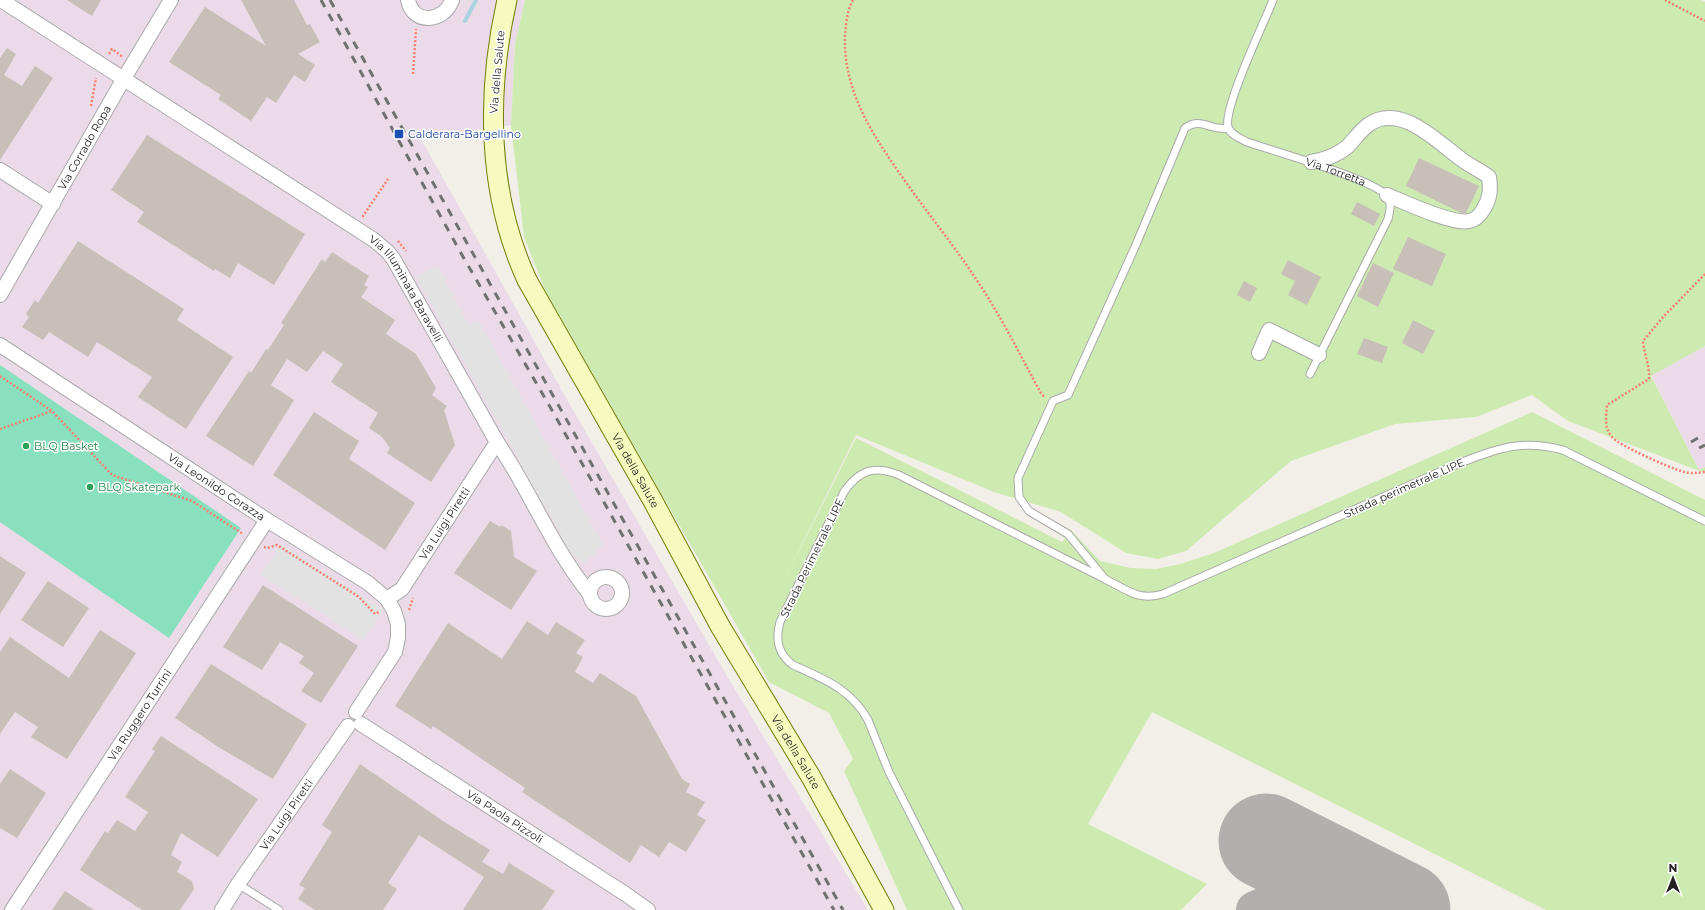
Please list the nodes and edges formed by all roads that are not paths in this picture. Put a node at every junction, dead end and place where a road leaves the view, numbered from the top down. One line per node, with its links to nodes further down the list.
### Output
1 (1, 0): 7 (street, Via Illuminata Baravelli)
2 (171, 0): 7 (street, Via Corrado Ropa)
3 (408, 0): 4 (street)
4 (452, 0)
5 (507, 0): 31 (street, Via della Salute)
6 (1273, 0): 8 (lane)
7 (123, 80): 12 (street, Via Corrado Ropa); 18 (street, Via Illuminata Baravelli)
8 (1228, 128): 9 (lane, Via Torretta); 21 (lane)
9 (1311, 162): 11 (lane, Via Torretta); 11 (street)
10 (0, 170): 12 (street)
11 (1387, 195): 16 (lane)
12 (53, 204): 13 (street, Via Corrado Ropa)
13 (0, 296)
14 (0, 345): 19 (street, Via Leonildo Corazza)
15 (1259, 353): 16 (street)
16 (1319, 355): 17 (lane)
17 (1310, 374)
18 (497, 442): 22 (street, Via Illuminata Baravelli); 23 (street, Via Luigi Piretti)
19 (267, 520): 23 (street, Via Leonildo Corazza); 28 (street, Via Ruggero Turrini)
20 (1705, 520): 21 (lane, Strada perimetrale LIPE)
21 (1105, 579): 32 (lane, Strada Perimetrale LIPE)
22 (589, 593)
23 (390, 605): 24 (street, Via Luigi Piretti)
24 (367, 694): 25 (street, Via Luigi Piretti); 25 (street)
25 (355, 726): 26 (street, Via Luigi Piretti); 30 (street, Via Paola Pizzoli)
26 (238, 884): 27 (lane); 29 (street, Via Luigi Piretti)
27 (274, 909)
28 (12, 910)
29 (222, 910)
30 (648, 910)
31 (884, 910)
32 (959, 910)

